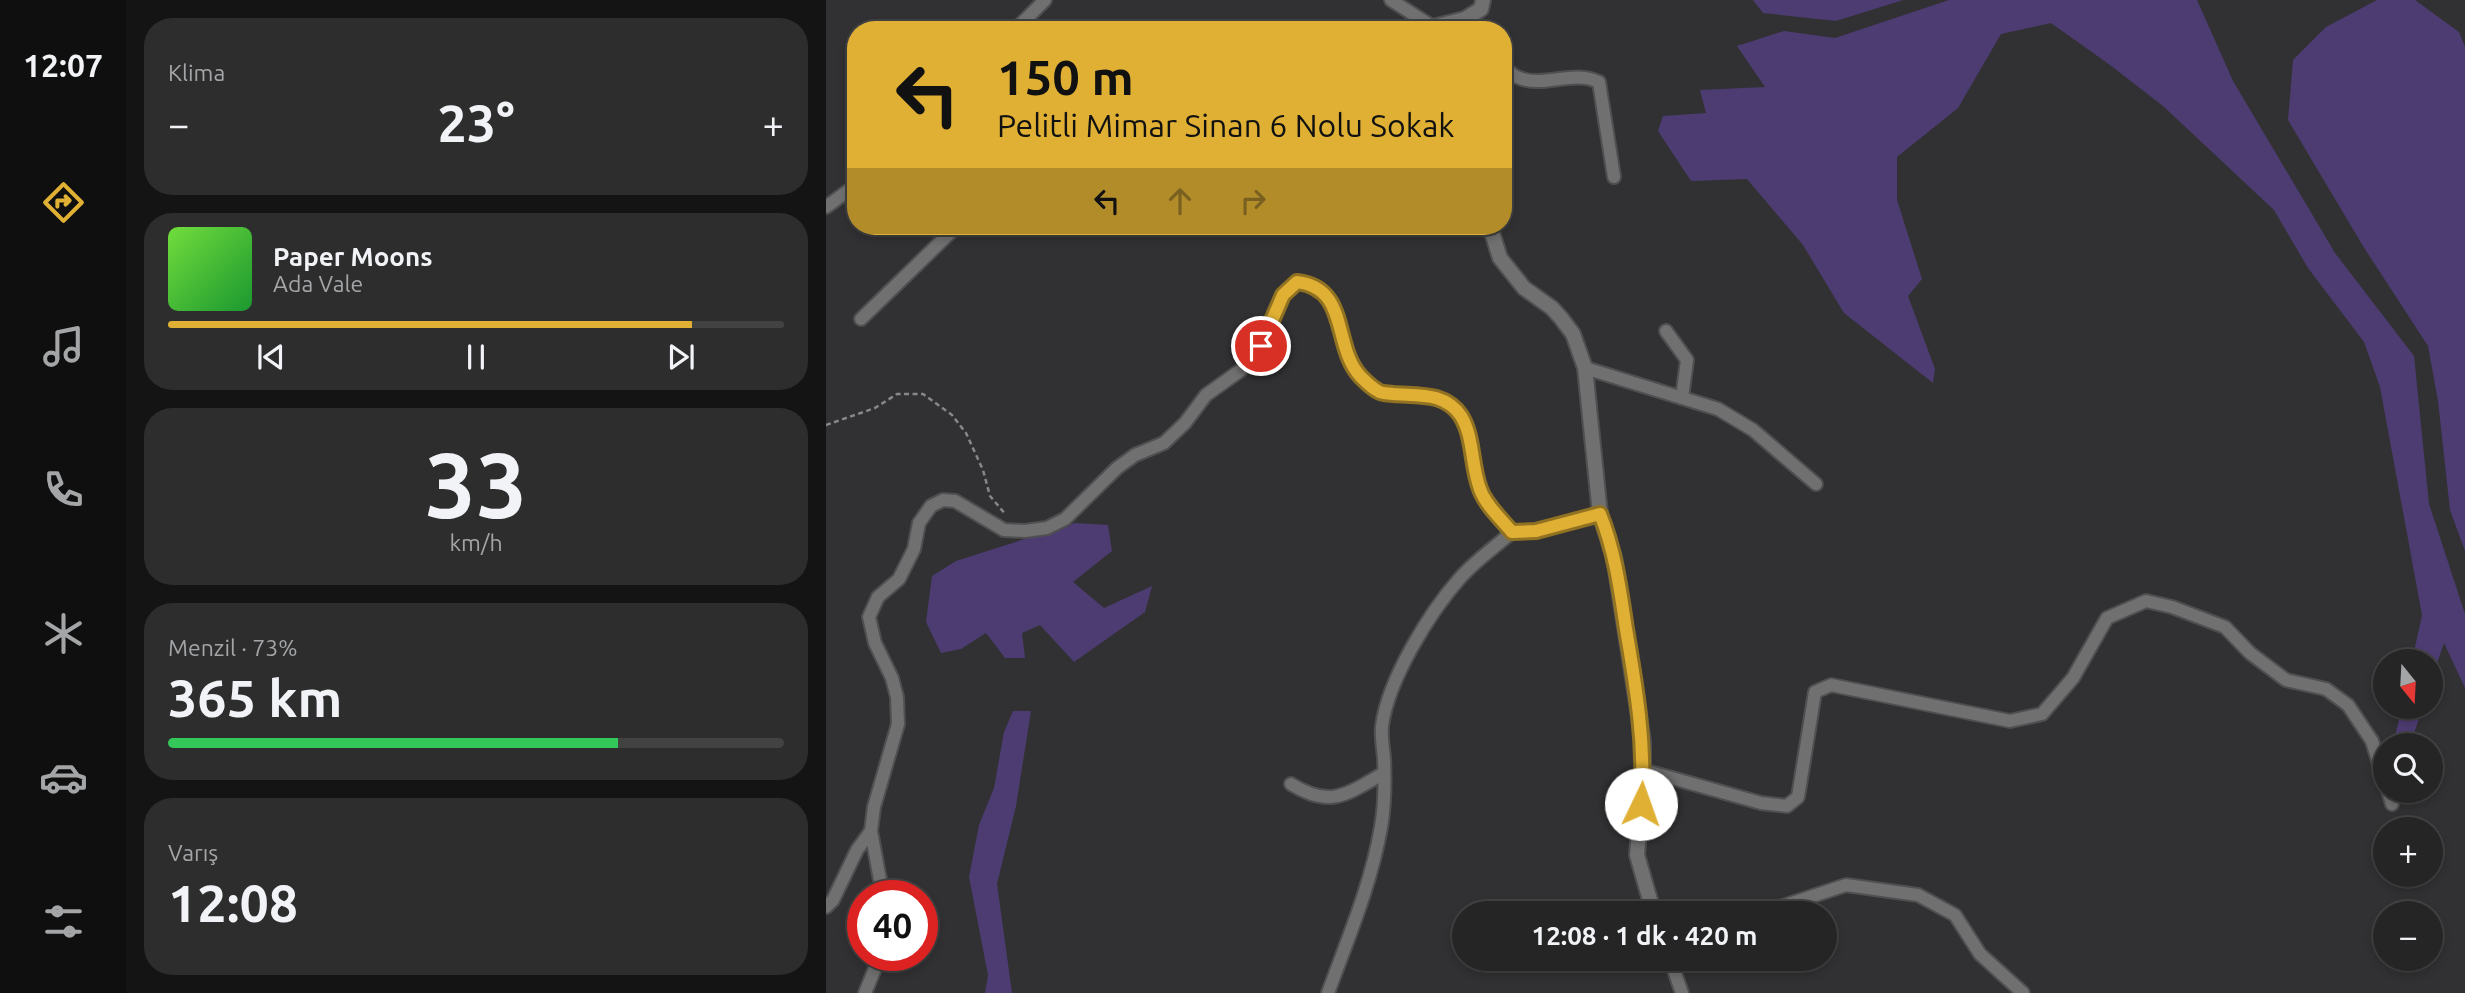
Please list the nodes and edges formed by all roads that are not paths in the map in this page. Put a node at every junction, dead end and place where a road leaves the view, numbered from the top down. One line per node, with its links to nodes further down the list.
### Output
1 (1045, 0): 4 (street)
2 (1391, 0): 5 (street)
3 (1483, 0): 6 (street)
4 (1024, 21)
5 (1423, 21)
6 (1471, 21)
7 (1512, 73): 8 (street)
8 (1614, 177)
9 (847, 192): 10 (street)
10 (826, 207)
11 (944, 235): 13 (street)
12 (1493, 235): 15 (street)
13 (861, 318)
14 (1666, 331): 16 (street)
15 (1585, 368): 16 (street); 18 (street)
16 (1682, 398): 17 (street)
17 (1816, 484)
18 (1600, 514): 19 (street); 21 (street)
19 (1512, 532): 22 (street); 24 (street)
20 (2373, 744): 21 (street)
21 (1643, 770): 26 (street)
22 (1384, 773): 23 (street); 32 (street)
23 (1291, 784)
24 (871, 831): 25 (street); 28 (street)
25 (880, 880)
26 (1650, 901)
27 (1798, 901): 34 (street)
28 (826, 906)
29 (874, 971): 31 (street)
30 (1674, 971): 33 (street)
31 (864, 993)
32 (1328, 993)
33 (1682, 993)
34 (2023, 993)

